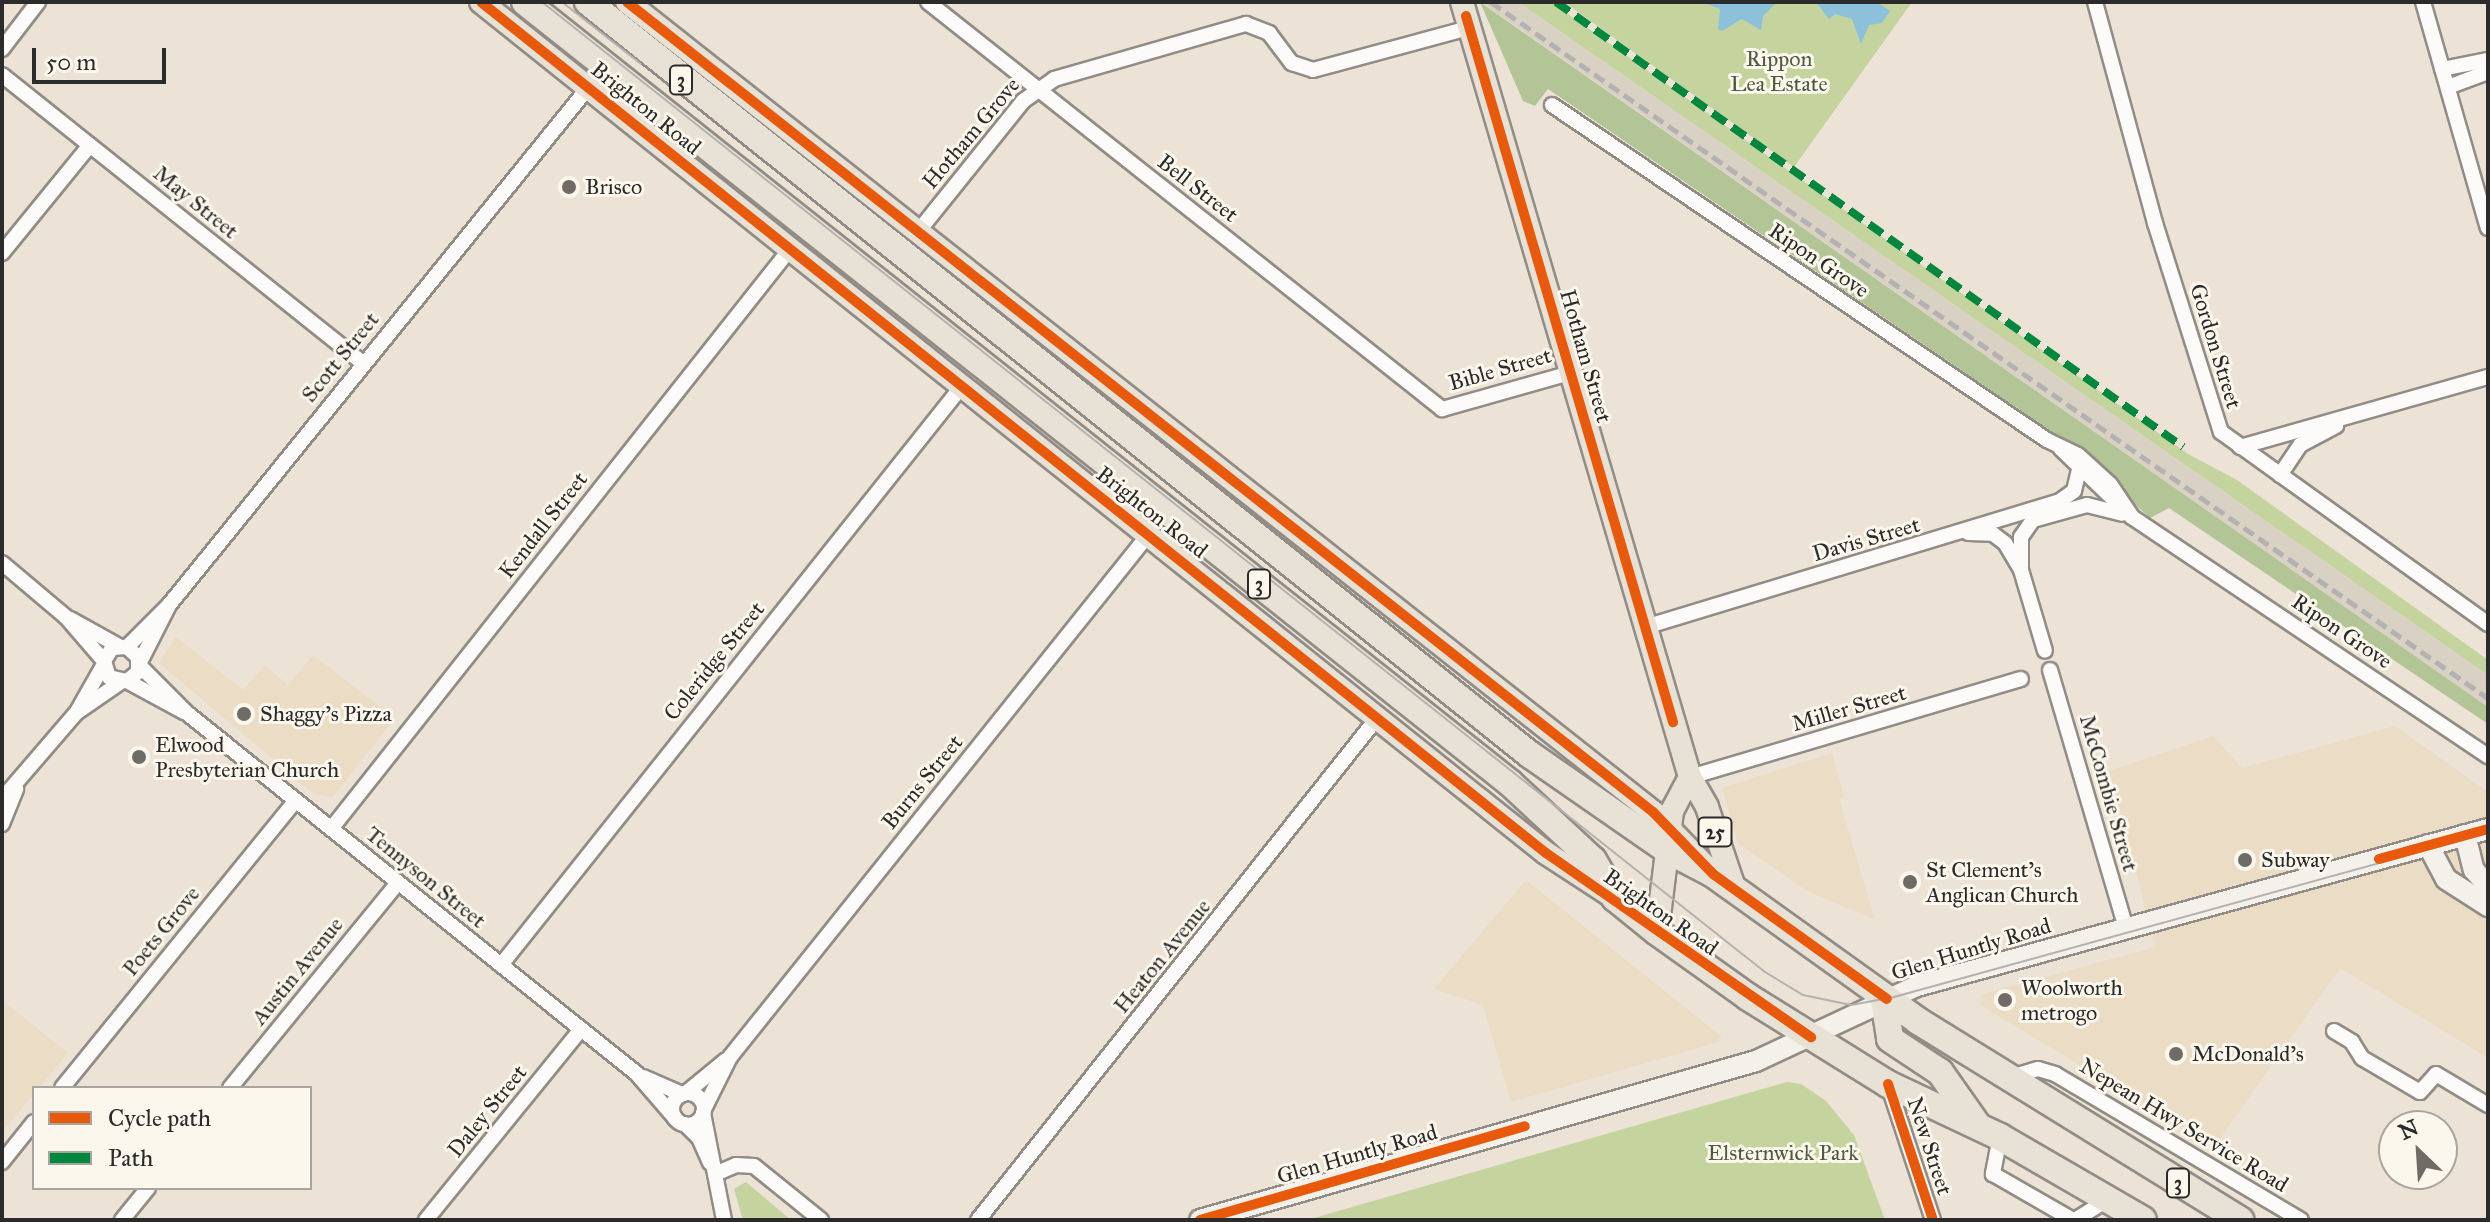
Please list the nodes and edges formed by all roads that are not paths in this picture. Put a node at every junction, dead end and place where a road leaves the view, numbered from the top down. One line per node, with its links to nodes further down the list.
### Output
1 (38, 2): 11 (street)
2 (481, 2): 17 (main road, Brighton Road)
3 (525, 2): 24 (highway, Brighton Road / 3)
4 (588, 2): 21 (highway, Brighton Road / 3)
5 (627, 2): 23 (main road, Brighton Road)
6 (928, 2): 18 (street, Bell Street)
7 (1462, 2): 10 (main road, Hotham Street / 25)
8 (2095, 2): 38 (street, Gordon Street)
9 (2423, 2): 13 (street)
10 (1469, 28): 18 (street, Hotham Grove); 32 (main road, Hotham Street / 25)
11 (2, 49)
12 (2488, 60): 13 (street)
13 (2442, 69): 16 (street)
14 (2488, 72): 16 (street)
15 (2, 75): 20 (street, May Street)
16 (2448, 87): 25 (street)
17 (588, 88): 22 (main road, Brighton Road); 31 (street, Scott Street)
18 (1035, 88): 26 (street, Hotham Grove); 36 (street, Bell Street)
19 (1552, 105): 40 (street, Ripon Grove)
20 (90, 145): 28 (street); 31 (street, May Street)
21 (764, 146): 23 (main road); 24 (highway); 39 (highway, Brighton Road / 3)
22 (671, 153): 24 (main road); 27 (main road, Brighton Road)
23 (818, 154): 26 (main road, Brighton Road)
24 (741, 172): 29 (highway, Brighton Road / 3)
25 (2488, 228)
26 (917, 233): 35 (main road, Brighton Road)
27 (790, 249): 30 (main road, Brighton Road); 71 (street, Kendall Street)
28 (2, 253)
29 (885, 286): 30 (main road); 50 (highway, Brighton Road / 3)
30 (910, 344): 34 (main road, Brighton Road)
31 (363, 363): 51 (street, Scott Street)
32 (1570, 373): 36 (street, Bible Street); 54 (main road, Hotham Street / 25)
33 (2488, 377): 37 (street)
34 (962, 386): 45 (main road, Brighton Road); 83 (street, Coleridge Street)
35 (1132, 402): 39 (main road); 74 (main road, Brighton Road)
36 (1442, 409)
37 (2355, 417): 38 (street); 42 (street)
38 (2240, 447): 42 (street, Gordon Street)
39 (1145, 449): 46 (highway, Brighton Road / 3)
40 (2061, 449): 41 (street, Ripon Grove); 43 (street, Ripon Grove)
41 (2079, 469): 43 (street, Ripon Grove); 44 (street, Davis Street)
42 (2280, 475): 53 (street, Gordon Street)
43 (2132, 517): 48 (street); 65 (street, Ripon Grove)
44 (1964, 533): 48 (street); 54 (street, Davis Street)
45 (1148, 535): 49 (main road, Brighton Road); 88 (street, Burns Street)
46 (1278, 555): 50 (highway); 74 (highway, Brighton Road / 3)
47 (2, 563): 52 (street)
48 (2021, 570): 56 (street)
49 (1199, 574): 50 (main road); 64 (main road, Brighton Road)
50 (1256, 581): 79 (highway, Brighton Road / 3)
51 (169, 605): 55 (street); 58 (street, Scott Street)
52 (66, 617): 55 (street); 57 (street, Tennyson Street)
53 (2488, 624)
54 (1645, 627): 66 (main road, Hotham Street / 25)
55 (123, 646): 57 (street); 58 (street, Tennyson Street)
56 (2045, 651)
57 (104, 663): 61 (street, Tennyson Street); 62 (street)
58 (140, 664): 61 (street, Scott Street); 63 (street, Tennyson Street)
59 (2050, 670): 81 (street, McCombie Street)
60 (2021, 679): 66 (street, Miller Street)
61 (124, 682): 62 (street, Scott Street); 63 (street, Tennyson Street)
62 (76, 713): 67 (street)
63 (188, 714): 69 (street, Tennyson Street)
64 (1378, 717): 79 (main road, Brighton Road); 110 (street, Heaton Avenue)
65 (2488, 756)
66 (1690, 777): 74 (main road, 25); 78 (main road, Hotham Street / 25)
67 (18, 785): 68 (street); 70 (street)
68 (2, 799)
69 (295, 801): 71 (street, Tennyson Street); 92 (street, Poets Grove)
70 (2, 824)
71 (331, 829): 76 (street, Tennyson Street)
72 (2488, 829): 73 (street, Glen Huntly Road)
73 (2465, 835): 75 (street, Glen Huntly Road); 77 (street)
74 (1669, 838): 78 (highway, Brighton Road / 3); 82 (main road, 25)
75 (2428, 845): 80 (street); 81 (street, Glen Huntly Road)
76 (398, 883): 83 (street, Tennyson Street); 93 (street, Austin Avenue)
77 (2488, 886)
78 (1735, 890): 84 (highway, Brighton Road / 3)
79 (1615, 898): 82 (highway, Brighton Road / 3)
80 (2488, 906)
81 (2126, 929): 84 (street, Glen Huntly Road)
82 (1657, 932): 87 (highway, Brighton Road / 3)
83 (501, 965): 85 (street, Tennyson Street)
84 (1886, 999): 87 (street, Glen Huntly Road); 90 (highway, 3); 100 (highway)
85 (581, 1029): 89 (street, Tennyson Street); 108 (street, Daley Street)
86 (2334, 1031): 95 (street)
87 (1811, 1037): 91 (highway, 3); 111 (street, Glen Huntly Road)
88 (730, 1057): 94 (street, Burns Street); 96 (street, Burns Street)
89 (636, 1073): 94 (street, Tennyson Street); 98 (street, Tennyson Street)
90 (2008, 1078): 97 (street, Nepean Hwy Service Road); 101 (highway, 3)
91 (1888, 1084): 100 (highway, 3); 112 (street, New Street)
92 (64, 1086)
93 (232, 1086)
94 (684, 1094): 96 (street, Tennyson Street); 98 (street)
95 (2488, 1105)
96 (704, 1111): 98 (street); 103 (street)
97 (2123, 1116): 101 (street); 115 (street, Nepean Hwy Service Road)
98 (680, 1121): 103 (street, Tennyson Street)
99 (32, 1124): 102 (street)
100 (1989, 1131): 105 (highway, 3); 113 (street)
101 (2116, 1146): 114 (highway, 3)
102 (2, 1162)
103 (715, 1174): 106 (street); 109 (street)
104 (146, 1190): 107 (street)
105 (2125, 1213): 113 (street)
106 (724, 1219)
107 (122, 1220)
108 (426, 1220)
109 (821, 1220)
110 (978, 1220)
111 (1200, 1220)
112 (1933, 1220)
113 (2074, 1220)
114 (2240, 1220)
115 (2301, 1220)

